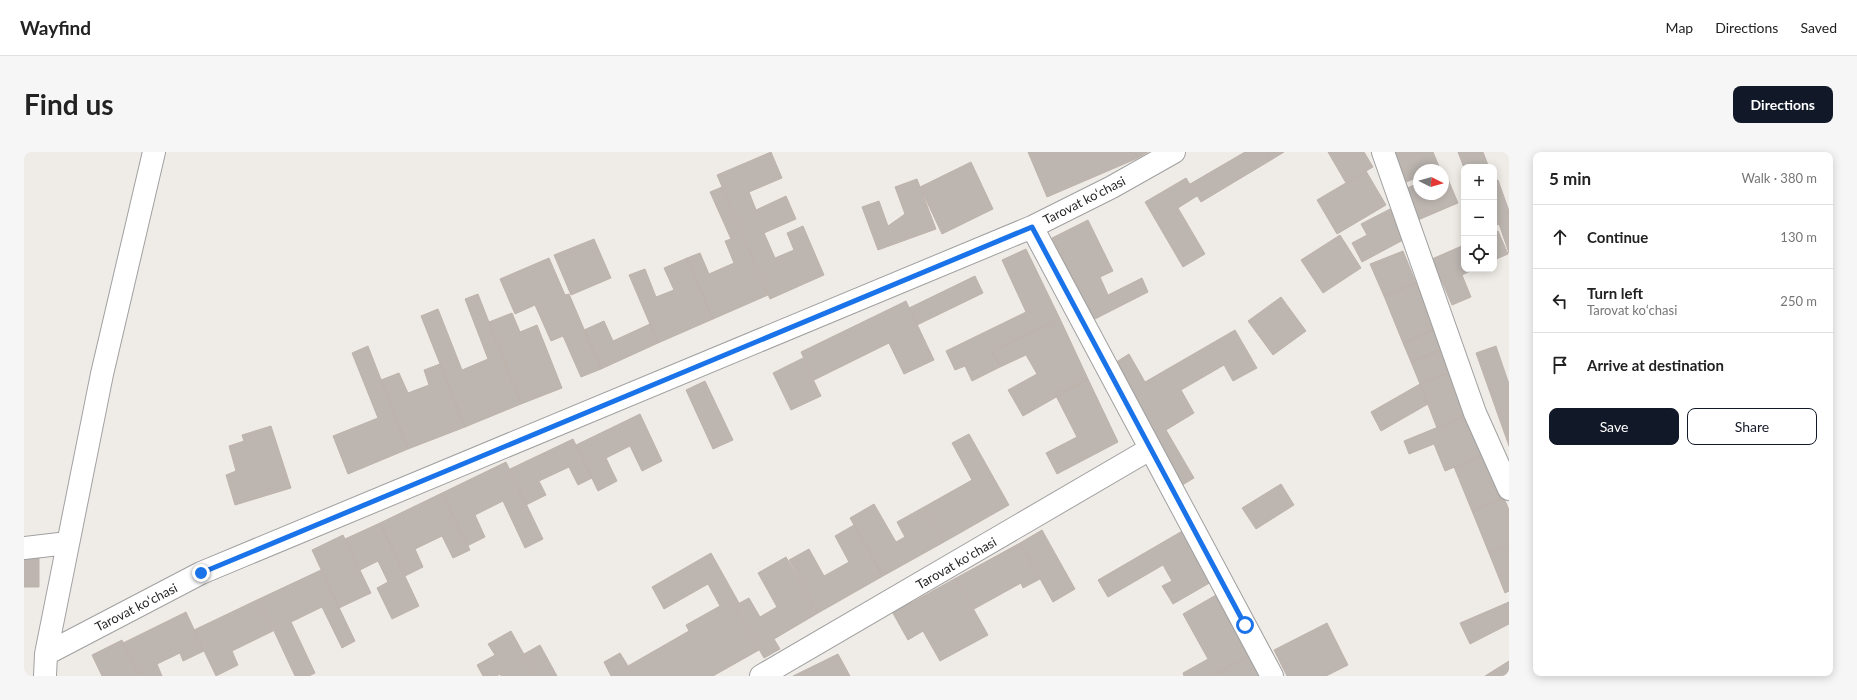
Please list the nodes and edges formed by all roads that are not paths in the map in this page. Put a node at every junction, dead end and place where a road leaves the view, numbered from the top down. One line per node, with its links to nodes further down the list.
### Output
1 (154, 152): 7 (street)
2 (1174, 152): 4 (street, Tarovat koʻchasi)
3 (1383, 152): 6 (street)
4 (1032, 227): 5 (street); 9 (street, Tarovat koʻchasi)
5 (1150, 449): 11 (street, Tarovat koʻchasi); 12 (street)
6 (1509, 489)
7 (68, 543): 8 (street); 9 (street)
8 (24, 548)
9 (46, 654): 10 (street)
10 (45, 676)
11 (761, 676)
12 (1272, 676)

